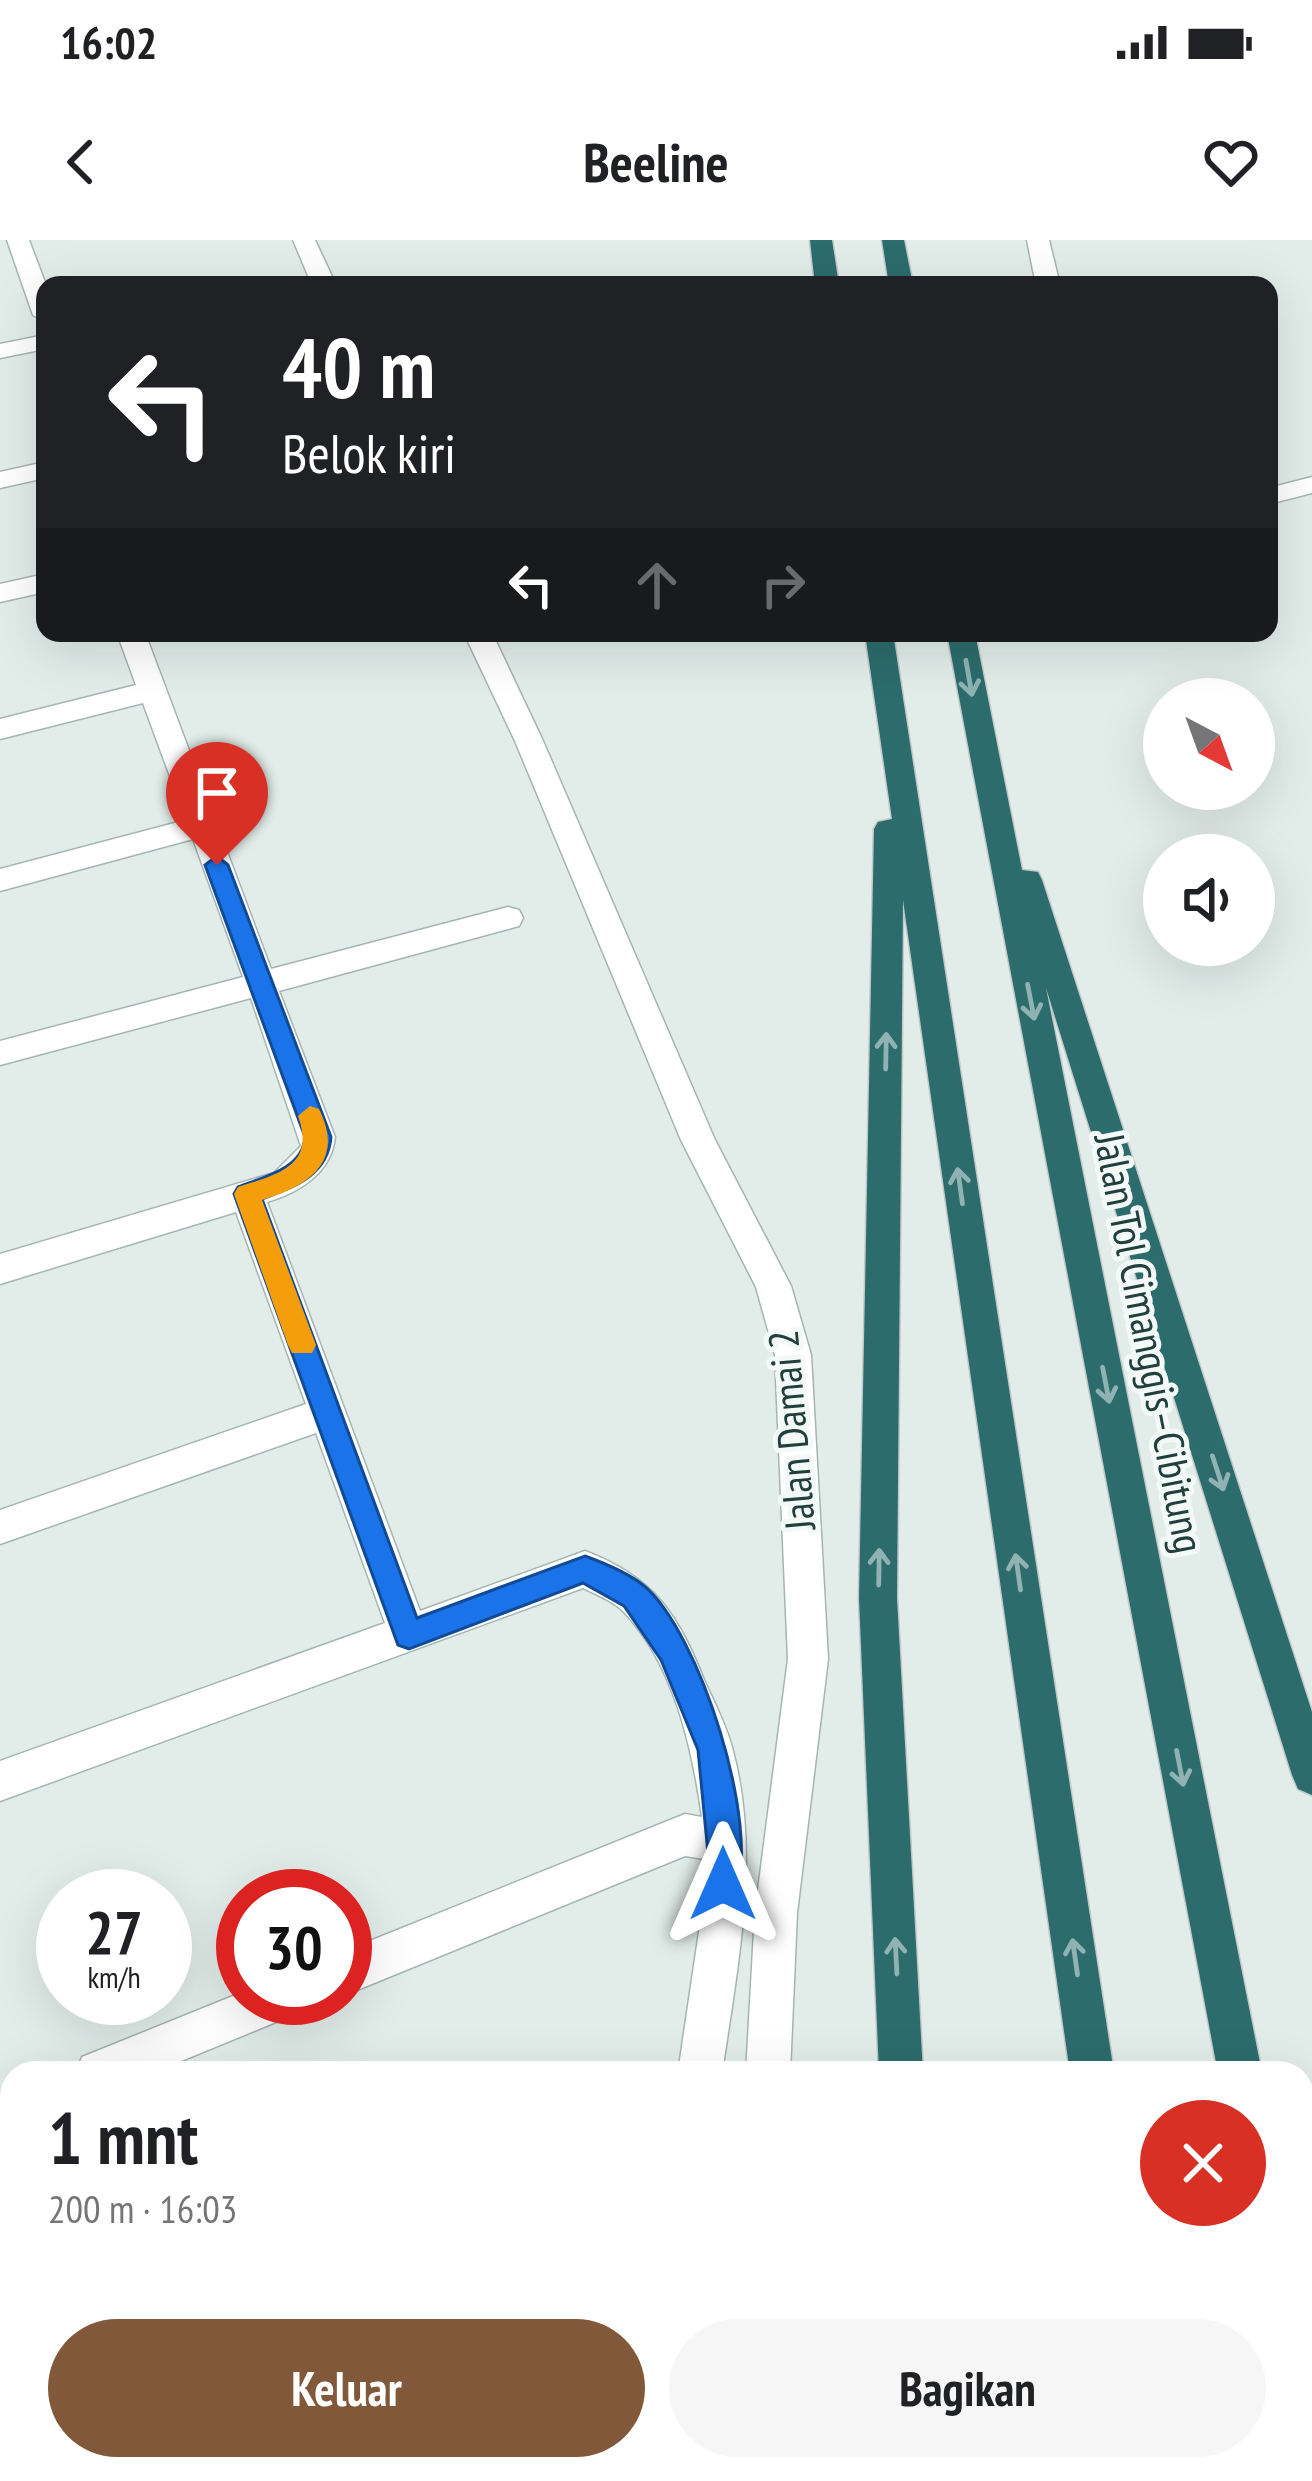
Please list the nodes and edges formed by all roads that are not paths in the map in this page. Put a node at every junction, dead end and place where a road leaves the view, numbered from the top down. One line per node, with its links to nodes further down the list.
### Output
1 (18, 240): 10 (street)
2 (304, 240): 6 (street)
3 (820, 240): 7 (highway)
4 (893, 240): 8 (highway)
5 (1038, 240): 9 (street)
6 (320, 276)
7 (826, 276)
8 (899, 276)
9 (1046, 276)
10 (36, 290)
11 (36, 344): 12 (street)
12 (0, 351)
13 (36, 472): 14 (street)
14 (0, 480)
15 (1312, 485): 16 (street)
16 (1278, 494)
17 (36, 585): 18 (street)
18 (0, 593)
19 (134, 642): 23 (street)
20 (482, 642): 44 (street, Jalan Damai 2)
21 (880, 642): 24 (highway)
22 (963, 642): 25 (highway, Jalan Tol Cimanggis–Cibitung, one-way to 25)
23 (152, 691): 26 (street); 27 (street)
24 (891, 717): 45 (highway, one-way to 24); 46 (highway, one-way to 24)
25 (976, 722): 37 (highway, one-way to 37); 47 (highway, Jalan Tol Cimanggis–Cibitung, one-way to 47)
26 (0, 729)
27 (202, 826): 28 (street); 30 (street)
28 (0, 880)
29 (508, 918): 30 (street)
30 (260, 981): 31 (street); 32 (street)
31 (0, 1053)
32 (247, 1194): 33 (street); 34 (street)
33 (0, 1269)
34 (327, 1413): 35 (street); 36 (street)
35 (0, 1527)
36 (409, 1635): 38 (street); 39 (street)
37 (1312, 1775)
38 (0, 1781)
39 (725, 1842): 40 (street); 43 (street)
40 (372, 1962)
41 (216, 2025): 42 (street)
42 (128, 2061)
43 (702, 2061)
44 (769, 2061)
45 (901, 2061)
46 (1090, 2061)
47 (1238, 2061)

